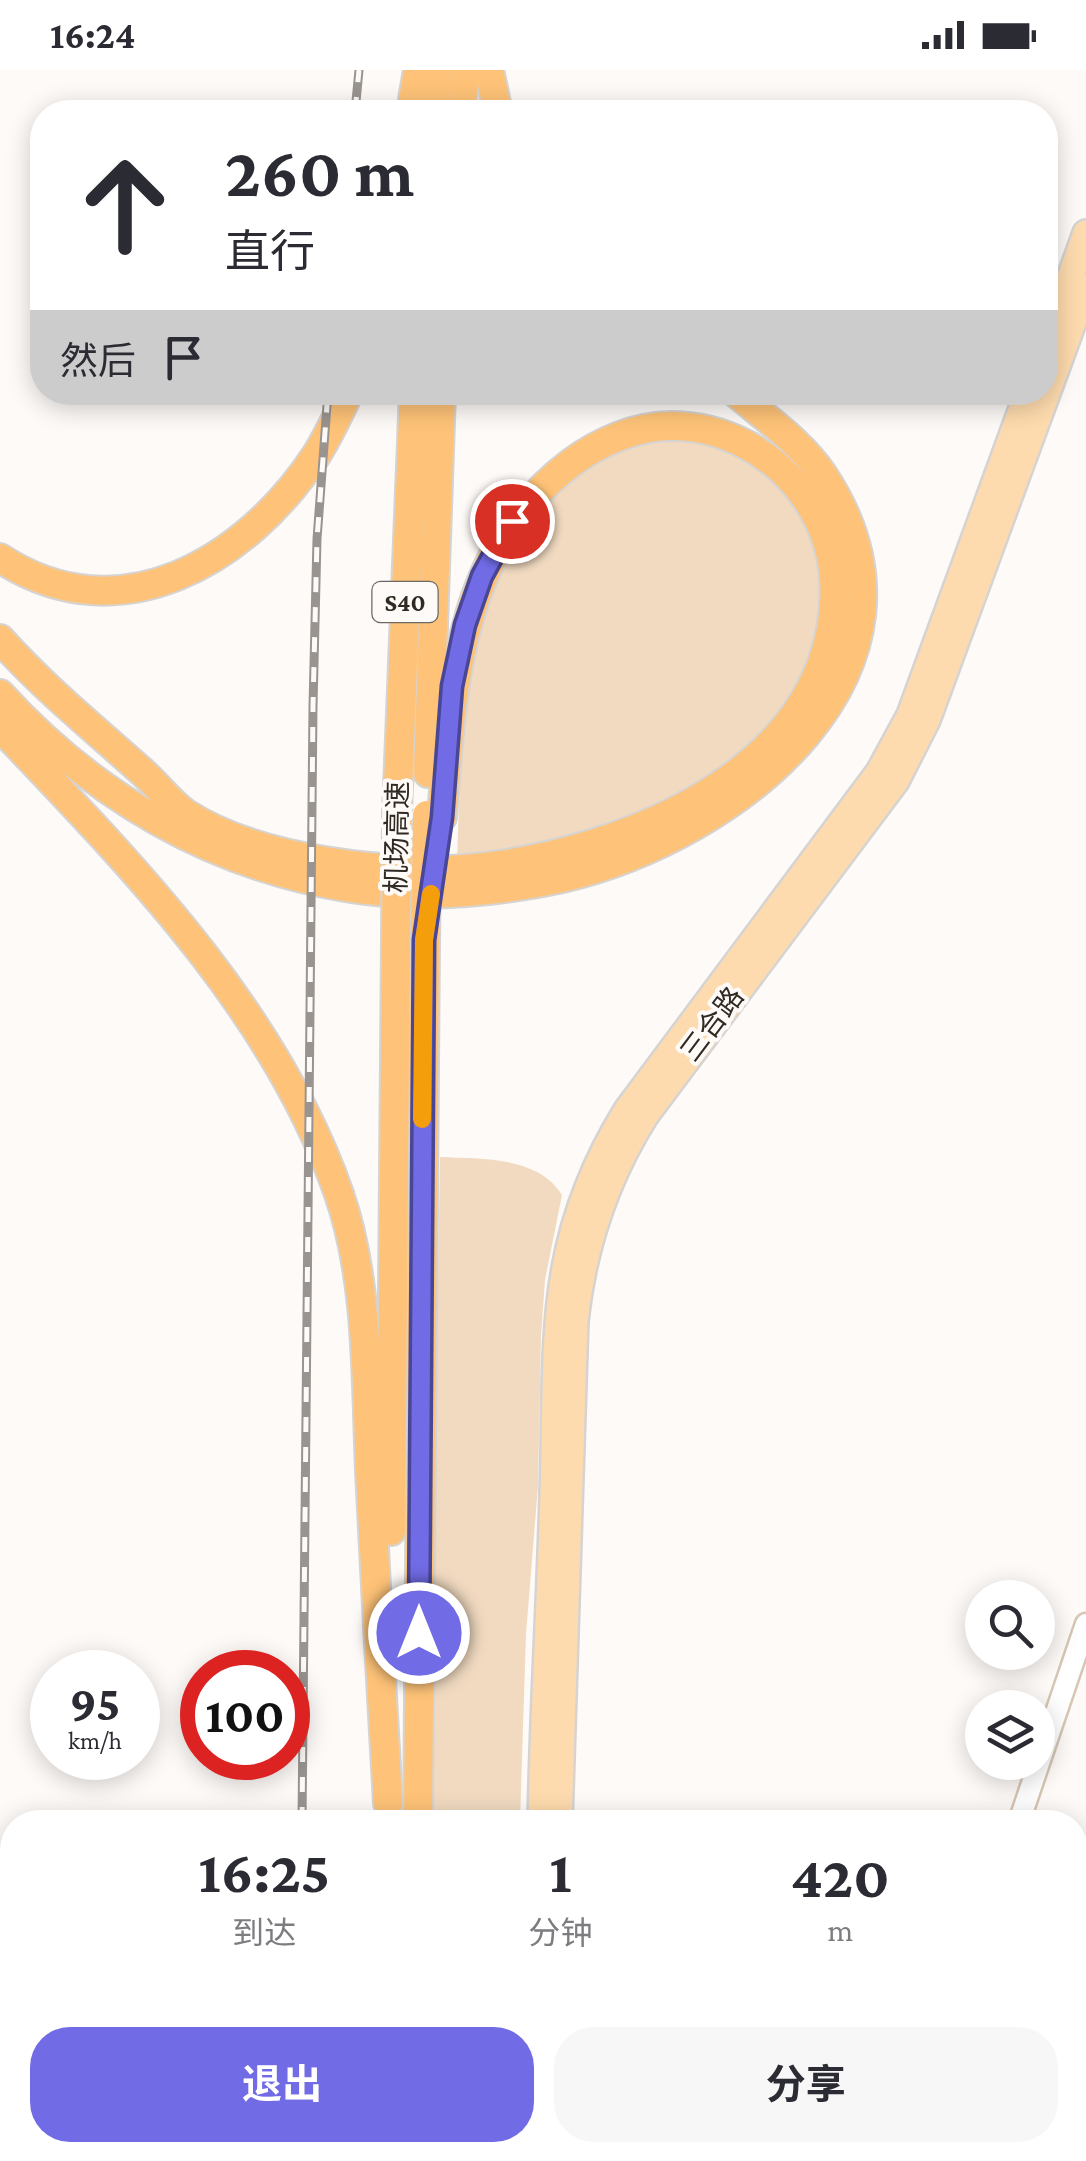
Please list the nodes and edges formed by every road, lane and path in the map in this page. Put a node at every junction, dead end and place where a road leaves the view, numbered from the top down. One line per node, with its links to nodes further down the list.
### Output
1 (418, 70): 5 (highway)
2 (437, 70): 6 (highway)
3 (465, 70): 7 (highway)
4 (489, 70): 8 (highway)
5 (413, 100)
6 (434, 100)
7 (462, 100)
8 (495, 100)
9 (1086, 234): 11 (main road)
10 (1086, 287): 12 (main road, 三合路)
11 (1058, 312)
12 (1058, 363)
13 (342, 405): 19 (highway)
14 (413, 405): 25 (highway, 机场高速 / S40, bridge)
15 (441, 405): 23 (highway, 机场高速 / S40)
16 (750, 405): 21 (highway)
17 (1023, 405): 28 (main road, 三合路)
18 (1043, 405): 29 (main road, 三合路)
19 (0, 558)
20 (0, 639): 23 (highway)
21 (0, 694)
22 (0, 726): 26 (highway)
23 (434, 816): 27 (highway, 机场高速 / S40, bridge)
24 (1086, 1624): 30 (lane)
25 (388, 1810)
26 (388, 1810)
27 (418, 1810)
28 (541, 1810)
29 (559, 1810)
30 (1022, 1810)

